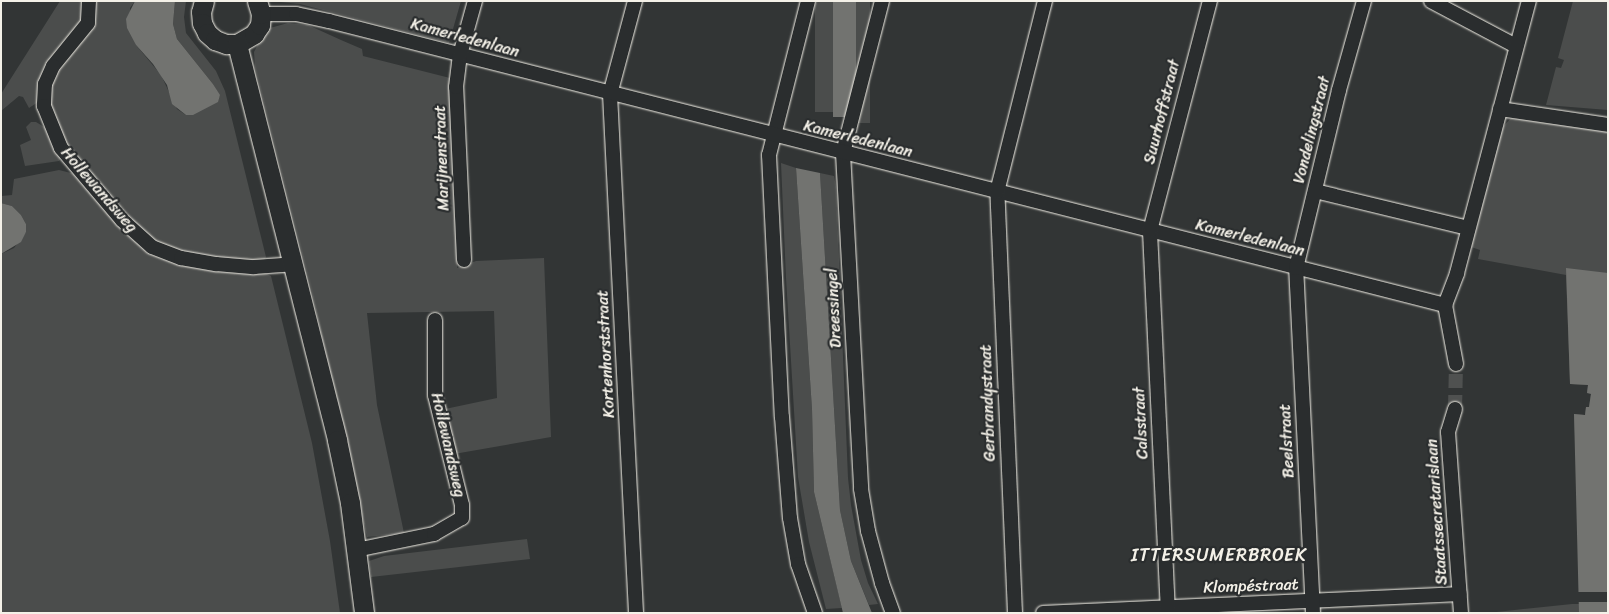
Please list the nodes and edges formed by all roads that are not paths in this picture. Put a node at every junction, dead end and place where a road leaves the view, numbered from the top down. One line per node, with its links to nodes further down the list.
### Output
1 (89, 1): 26 (street, Hollewandsweg)
2 (204, 1): 13 (main road)
3 (475, 1): 15 (street, Marijnenstraat)
4 (635, 1): 16 (street, Kortenhorststraat)
5 (808, 1): 19 (street)
6 (882, 1): 20 (street, Dreessingel)
7 (1045, 1): 22 (street, Gerbrandystraat)
8 (1210, 1): 24 (street, Suurhoffstraat)
9 (1364, 1): 21 (street, Vondelingstraat)
10 (1431, 1): 14 (street)
11 (1530, 1): 14 (street)
12 (259, 8): 13 (main road); 15 (street, Kamerledenlaan)
13 (237, 44): 26 (main road)
14 (1516, 46): 17 (street)
15 (460, 56): 16 (street, Kamerledenlaan); 25 (street, Marijnenstraat)
16 (610, 94): 19 (street, Kamerledenlaan); 37 (street, Kortenhorststraat)
17 (1500, 109): 18 (street); 23 (street)
18 (1608, 125)
19 (774, 136): 20 (street, Kamerledenlaan); 38 (street)
20 (843, 153): 22 (street, Kamerledenlaan); 39 (street, Dreessingel)
21 (1316, 191): 23 (street); 27 (street, Vondelingstraat)
22 (997, 192): 24 (street, Kamerledenlaan); 40 (street, Gerbrandystraat)
23 (1468, 228): 28 (street)
24 (1150, 231): 27 (street, Kamerledenlaan); 35 (street, Calsstraat)
25 (464, 260)
26 (293, 264): 32 (main road)
27 (1296, 268): 28 (street, Kamerledenlaan); 34 (street, Beelstraat)
28 (1445, 306): 30 (street)
29 (435, 320): 32 (street, Hollewandsweg)
30 (1456, 364)
31 (1455, 409): 33 (street, Staatssecretarislaan)
32 (356, 550): 36 (main road)
33 (1460, 594): 34 (street, Klompéstraat); 43 (street, Staatssecretarislaan)
34 (1313, 607): 35 (street, Klompéstraat)
35 (1168, 610): 42 (street, Klompéstraat)
36 (364, 613)
37 (636, 613)
38 (815, 613)
39 (893, 613)
40 (1015, 613)
41 (1043, 613): 42 (street, Klompéstraat)
42 (1049, 613)
43 (1461, 613)

